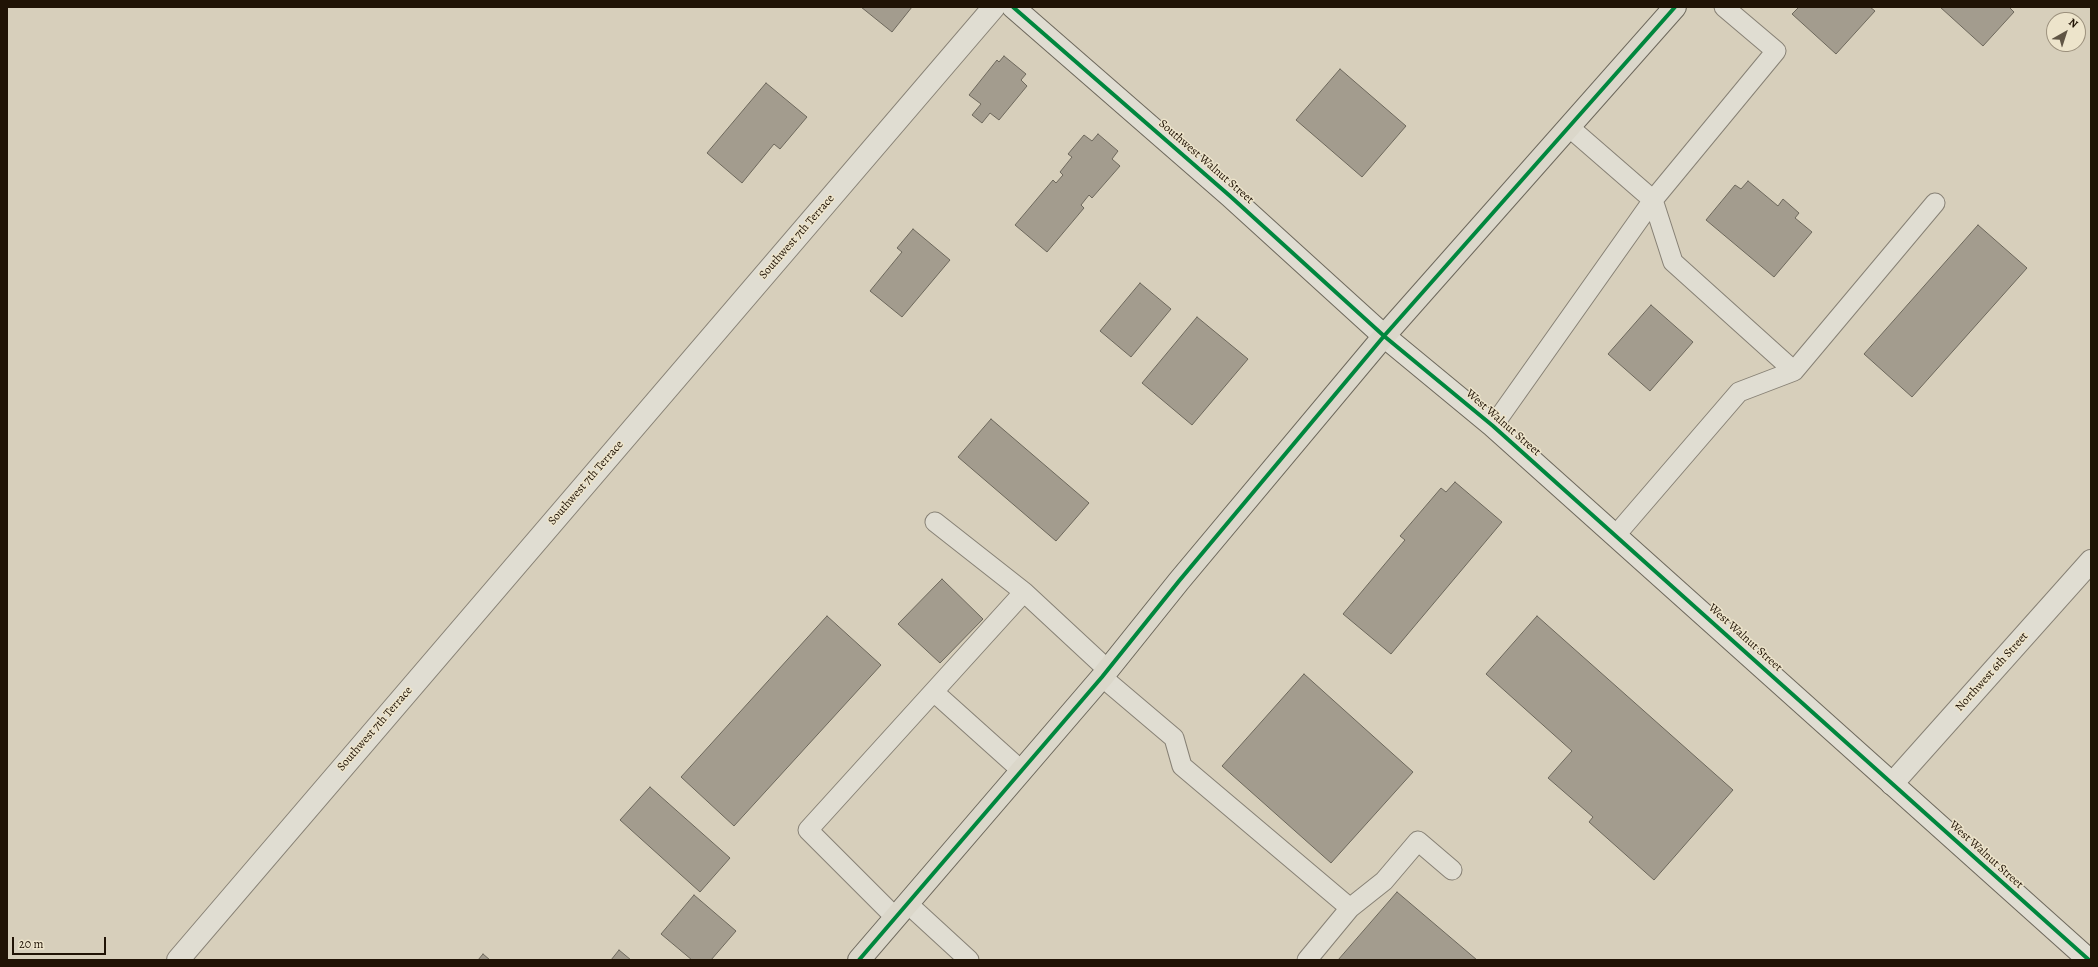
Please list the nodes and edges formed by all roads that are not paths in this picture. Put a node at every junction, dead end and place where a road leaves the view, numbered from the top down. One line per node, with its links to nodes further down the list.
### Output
1 (994, 7): 22 (street, Southwest 7th Terrace)
2 (1013, 7): 8 (street, Southwest Walnut Street)
3 (1675, 7): 5 (main road)
4 (1724, 7): 6 (lane)
5 (1570, 126): 6 (lane); 8 (main road)
6 (1653, 200): 9 (lane); 10 (lane)
7 (1935, 203): 9 (lane)
8 (1384, 336): 10 (street, West Walnut Street); 15 (main road)
9 (1794, 370): 12 (lane)
10 (1493, 426): 12 (street, West Walnut Street)
11 (935, 522): 14 (lane)
12 (1616, 536): 18 (street, West Walnut Street)
13 (2091, 561): 18 (street, Northwest 6th Street)
14 (1024, 592): 15 (lane); 16 (lane)
15 (1105, 673): 17 (main road); 20 (lane)
16 (934, 692): 17 (lane); 21 (lane)
17 (1022, 771): 21 (main road)
18 (1892, 784): 26 (street, West Walnut Street)
19 (1452, 870): 20 (lane)
20 (1350, 908): 25 (lane)
21 (902, 911): 23 (main road); 24 (lane)
22 (178, 960)
23 (859, 960)
24 (968, 960)
25 (1307, 960)
26 (2089, 960)

